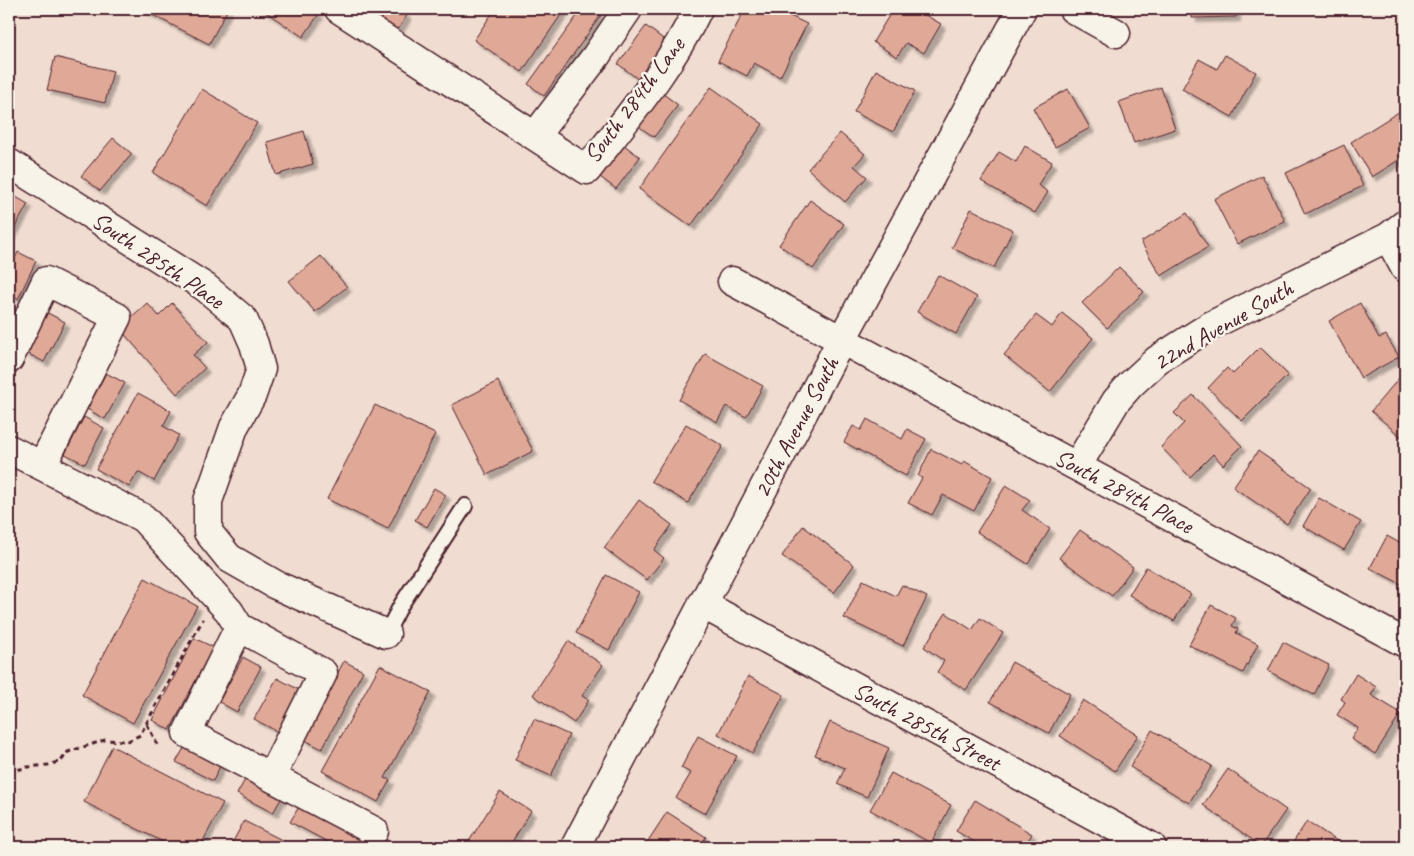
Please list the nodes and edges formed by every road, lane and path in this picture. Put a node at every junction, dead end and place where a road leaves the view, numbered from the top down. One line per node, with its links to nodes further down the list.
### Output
1 (339, 9): 7 (street, South 284th Lane)
2 (628, 9): 7 (street)
3 (698, 9): 7 (street, South 284th Lane)
4 (1022, 9): 12 (street, 20th Avenue South)
5 (1073, 9): 6 (street)
6 (1116, 33)
7 (535, 136)
8 (9, 163): 21 (street, South 285th Place)
9 (1396, 230): 10 (street); 16 (street, 22nd Avenue South)
10 (1405, 268)
11 (732, 281): 12 (street, South 284th Place)
12 (842, 341): 16 (street, South 284th Place); 18 (street, 20th Avenue South)
13 (9, 359): 15 (street)
14 (9, 449): 15 (street)
15 (42, 466): 20 (street)
16 (1077, 466): 22 (street, South 284th Place)
17 (465, 506): 21 (lane)
18 (702, 604): 28 (street, 20th Avenue South); 29 (street, South 285th Street)
19 (206, 614): 23 (path)
20 (239, 627): 26 (street); 26 (street)
21 (386, 634)
22 (1405, 643)
23 (147, 723): 24 (path); 25 (path)
24 (159, 748)
25 (9, 772)
26 (271, 777): 27 (street)
27 (374, 831)
28 (575, 847)
29 (1152, 847)

